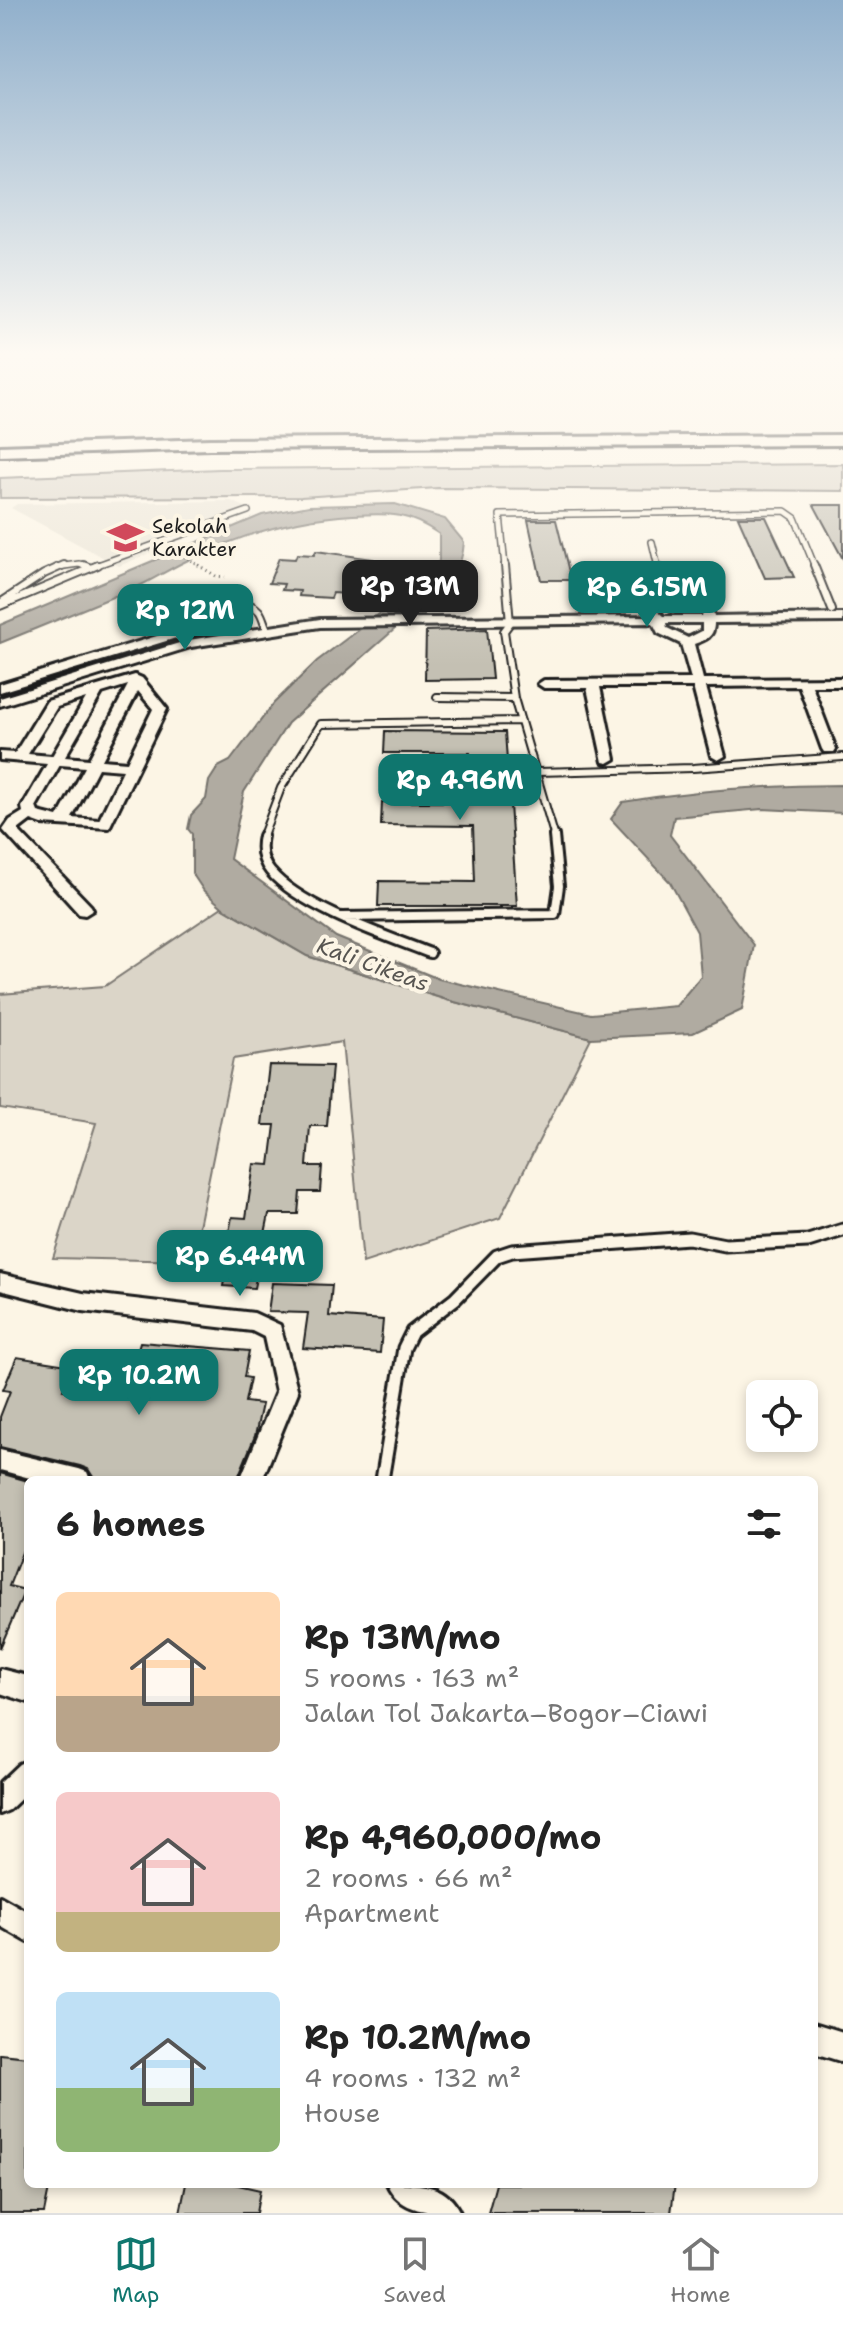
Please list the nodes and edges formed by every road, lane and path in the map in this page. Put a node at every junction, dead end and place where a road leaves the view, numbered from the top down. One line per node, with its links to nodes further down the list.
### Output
1 (173, 459): 2 (highway)
2 (303, 459)
3 (248, 511): 6 (lane)
4 (652, 542): 10 (lane)
5 (165, 546): 6 (lane); 7 (path)
6 (91, 568): 8 (lane); 8 (lane)
7 (225, 577)
8 (0, 605)
9 (837, 610): 12 (street); 13 (lane)
10 (660, 615): 12 (street); 13 (street); 17 (street)
11 (367, 616): 13 (street); 13 (street); 15 (street)
12 (708, 616): 14 (street); 17 (street)
13 (510, 617): 30 (lane)
14 (843, 618)
15 (264, 624): 16 (street); 16 (lane); 18 (street)
16 (174, 635): 18 (lane); 19 (street)
17 (687, 642): 24 (street)
18 (189, 644): 26 (street)
19 (33, 677): 26 (street); 27 (street)
20 (137, 681): 28 (street); 40 (street); 41 (street)
21 (804, 682): 22 (street); 24 (street); 33 (street)
22 (843, 682)
23 (593, 683): 24 (street); 25 (street); 38 (street)
24 (698, 683): 35 (street)
25 (544, 684)
26 (49, 687): 31 (street)
27 (0, 688)
28 (97, 690): 37 (street); 39 (street)
29 (437, 697): 30 (lane)
30 (514, 698): 32 (lane)
31 (0, 702)
32 (521, 721): 42 (lane); 46 (lane)
33 (829, 749)
34 (0, 756): 37 (street)
35 (718, 756)
36 (843, 757): 42 (lane)
37 (19, 758): 39 (street)
38 (608, 759)
39 (56, 761): 40 (street); 43 (street)
40 (93, 764): 41 (street); 44 (street)
41 (132, 767): 44 (street)
42 (538, 772): 46 (lane)
43 (31, 814): 44 (street); 45 (street)
44 (63, 821)
45 (85, 910)
46 (342, 917): 47 (lane)
47 (430, 953)
48 (843, 1230): 53 (lane)
49 (0, 1282): 52 (street)
50 (0, 1460): 51 (street)
51 (63, 1476)
52 (253, 1476)
53 (383, 1476)
54 (0, 1681): 55 (street)
55 (24, 1688)
56 (24, 1777): 57 (street)
57 (0, 1801)
58 (0, 1910): 59 (street)
59 (24, 1925)
60 (818, 2039): 61 (street)
61 (843, 2047)
62 (409, 2188): 63 (street)
63 (444, 2213)

